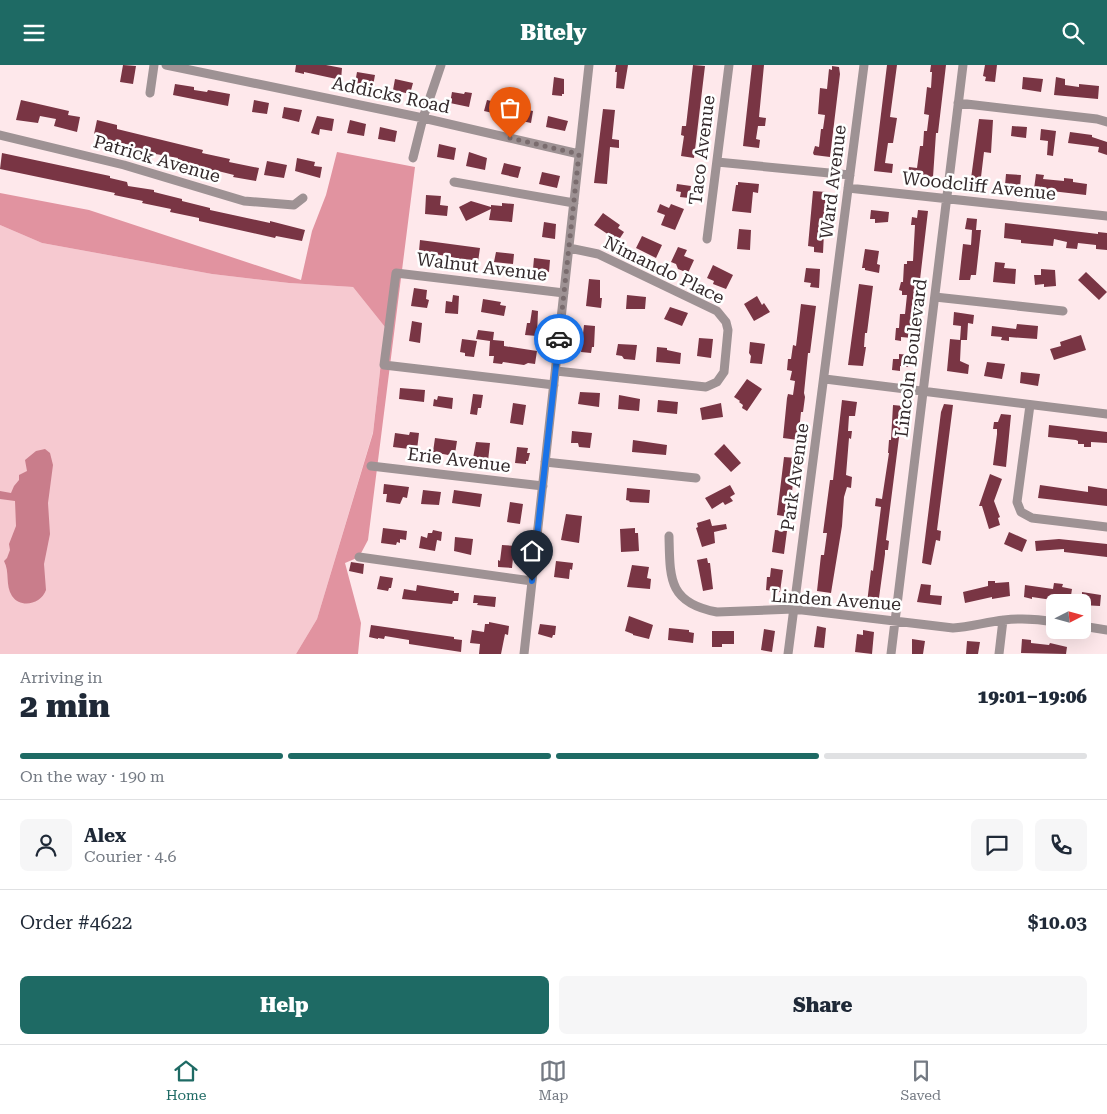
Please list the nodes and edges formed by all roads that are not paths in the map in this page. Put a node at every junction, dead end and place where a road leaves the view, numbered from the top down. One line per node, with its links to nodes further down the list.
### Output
1 (154, 65): 8 (street)
2 (166, 65): 10 (street, Addicks Road)
3 (440, 65): 10 (street)
4 (589, 65): 13 (street)
5 (729, 65): 15 (street, Taco Avenue)
6 (864, 65): 16 (street, Ward Avenue)
7 (963, 65): 9 (street, Lincoln Boulevard)
8 (150, 93)
9 (958, 103): 11 (street); 20 (street, Lincoln Boulevard)
10 (423, 118): 13 (street, Addicks Road); 14 (street)
11 (1107, 122)
12 (0, 135): 19 (street, Patrick Avenue)
13 (579, 154): 21 (street)
14 (413, 158)
15 (718, 162): 16 (street); 23 (street, Taco Avenue)
16 (850, 175): 18 (street, Ward Avenue)
17 (454, 182): 21 (street)
18 (848, 188): 20 (street, Woodcliff Avenue); 27 (street, Ward Avenue)
19 (303, 198)
20 (947, 199): 22 (street, Woodcliff Avenue); 26 (street, Lincoln Boulevard)
21 (574, 203): 24 (street)
22 (1107, 216)
23 (707, 239)
24 (569, 248): 25 (street); 29 (street, Nimando Place)
25 (564, 293): 29 (street); 31 (street, Walnut Avenue)
26 (935, 297): 28 (street); 32 (street, Lincoln Boulevard)
27 (834, 304): 30 (street, Park Avenue)
28 (1064, 311)
29 (556, 371): 31 (street)
30 (825, 379): 32 (street); 43 (street, Park Avenue)
31 (554, 385): 35 (street)
32 (924, 392): 33 (street); 45 (street, Lincoln Boulevard)
33 (1030, 405): 34 (street); 39 (street)
34 (1107, 415)
35 (546, 461): 37 (street); 38 (street)
36 (370, 466): 38 (street, Erie Avenue)
37 (696, 478)
38 (543, 486): 42 (street)
39 (1107, 527)
40 (669, 536): 43 (street, Linden Avenue)
41 (359, 557): 42 (street)
42 (532, 581): 49 (street)
43 (794, 609): 45 (street, Linden Avenue); 50 (street, Park Avenue)
44 (1003, 620): 45 (street, Linden Avenue); 46 (street, Linden Avenue); 52 (street)
45 (895, 621): 51 (street, Lincoln Boulevard)
46 (1046, 621)
47 (1091, 627): 48 (street)
48 (1107, 630)
49 (524, 654)
50 (788, 654)
51 (891, 654)
52 (999, 654)

